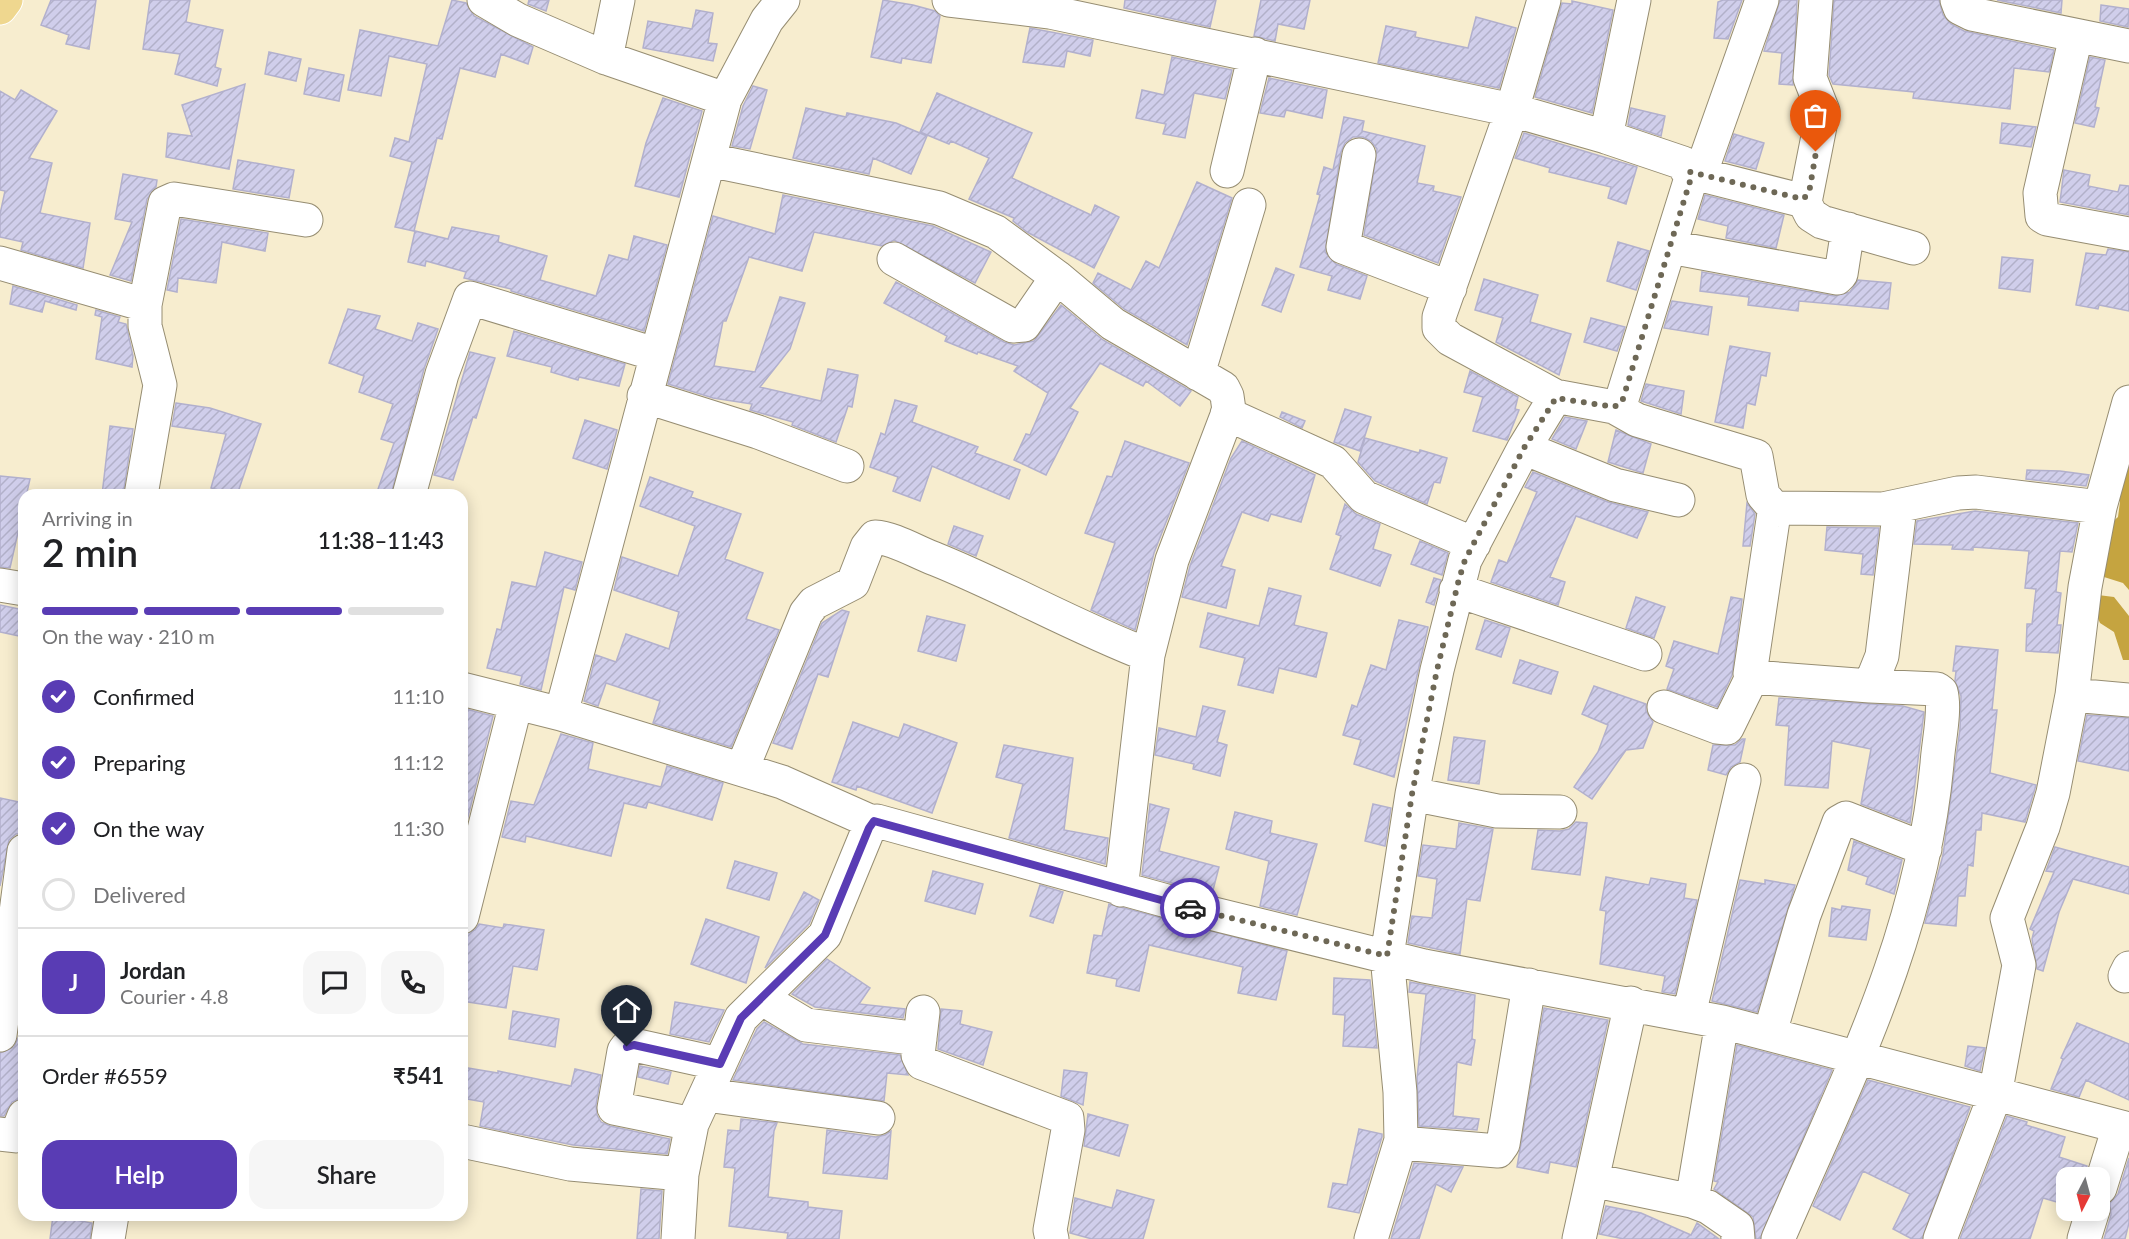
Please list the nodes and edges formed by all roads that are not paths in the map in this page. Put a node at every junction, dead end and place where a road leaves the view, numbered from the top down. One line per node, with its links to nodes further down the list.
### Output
1 (6, 0): 12 (main road)
2 (484, 0): 16 (street)
3 (618, 0): 16 (street)
4 (783, 0): 17 (street)
5 (949, 0): 11 (street)
6 (1544, 0): 18 (street)
7 (1634, 0): 19 (street)
8 (1762, 0): 23 (street)
9 (1816, 0): 24 (street)
10 (1957, 0): 13 (street)
11 (1053, 6): 15 (street)
12 (0, 8)
13 (2076, 36): 14 (street); 28 (street)
14 (2129, 46)
15 (1255, 54): 18 (street); 22 (street)
16 (606, 58): 17 (street)
17 (725, 99): 21 (street)
18 (1512, 110): 19 (street); 34 (street)
19 (1606, 137): 23 (street)
20 (1359, 155): 34 (street)
21 (709, 160): 33 (street); 36 (street)
22 (1227, 171)
23 (1695, 174): 24 (street); 29 (street)
24 (1803, 199): 27 (street)
25 (1249, 205): 37 (street)
26 (306, 220): 35 (street)
27 (1848, 229): 29 (street); 30 (street)
28 (2129, 234)
29 (1670, 247): 41 (street)
30 (1913, 248)
31 (894, 259): 33 (street)
32 (0, 263): 35 (street)
33 (1057, 276): 37 (street)
34 (1450, 288): 39 (street)
35 (145, 305): 45 (street)
36 (655, 354): 38 (street); 46 (street)
37 (1198, 374): 42 (street)
38 (644, 396): 44 (street); 64 (street)
39 (1557, 397): 41 (street); 43 (street)
40 (2129, 402): 49 (street)
41 (1614, 407): 50 (street)
42 (1227, 414): 51 (street); 56 (street)
43 (1524, 448): 47 (street); 51 (street)
44 (847, 466)
45 (142, 489)
46 (411, 489)
47 (1678, 500)
48 (1900, 507): 49 (street); 50 (street); 58 (street)
49 (2100, 507): 60 (street)
50 (1776, 510): 57 (street)
51 (1474, 544): 54 (street)
52 (0, 585): 53 (street)
53 (18, 589)
54 (1456, 590): 55 (street); 67 (street)
55 (1645, 654)
56 (1148, 655): 65 (street); 72 (street)
57 (1752, 677): 58 (street); 63 (street)
58 (1870, 686): 70 (street)
59 (468, 691): 62 (street)
60 (2072, 695): 61 (street); 84 (street)
61 (2129, 700)
62 (516, 703): 64 (street); 71 (street)
63 (1664, 707)
64 (561, 714): 65 (street)
65 (742, 769): 69 (street)
66 (1744, 780): 78 (street)
67 (1412, 794): 68 (street); 74 (street)
68 (1560, 812)
69 (872, 822): 72 (street); 76 (street)
70 (1925, 849): 80 (street); 82 (street)
71 (468, 890)
72 (1121, 890): 74 (street)
73 (18, 898): 81 (street)
74 (1387, 956): 75 (street); 91 (street)
75 (1529, 985): 77 (street); 91 (street)
76 (761, 998): 83 (street); 100 (street)
77 (1631, 1003): 78 (street); 94 (street)
78 (1689, 1015): 79 (street)
79 (1722, 1022): 80 (street); 95 (street)
80 (1770, 1033): 82 (street)
81 (0, 1035)
82 (1859, 1057): 84 (street); 104 (street)
83 (720, 1064): 85 (street); 85 (street)
84 (1995, 1095): 87 (street); 105 (street)
85 (699, 1110): 86 (street); 93 (street)
86 (878, 1118)
87 (2124, 1128): 92 (street)
88 (18, 1131): 89 (street)
89 (0, 1134)
90 (468, 1142): 93 (street)
91 (1401, 1143): 101 (street)
92 (2108, 1167)
93 (682, 1174): 99 (street)
94 (1592, 1180): 95 (street); 102 (street)
95 (1692, 1201): 103 (street)
96 (111, 1221): 98 (street)
97 (2090, 1221): 106 (street)
98 (108, 1239)
99 (678, 1239)
100 (1052, 1239)
101 (1371, 1239)
102 (1579, 1239)
103 (1738, 1239)
104 (1778, 1239)
105 (1940, 1239)
106 (2084, 1239)

